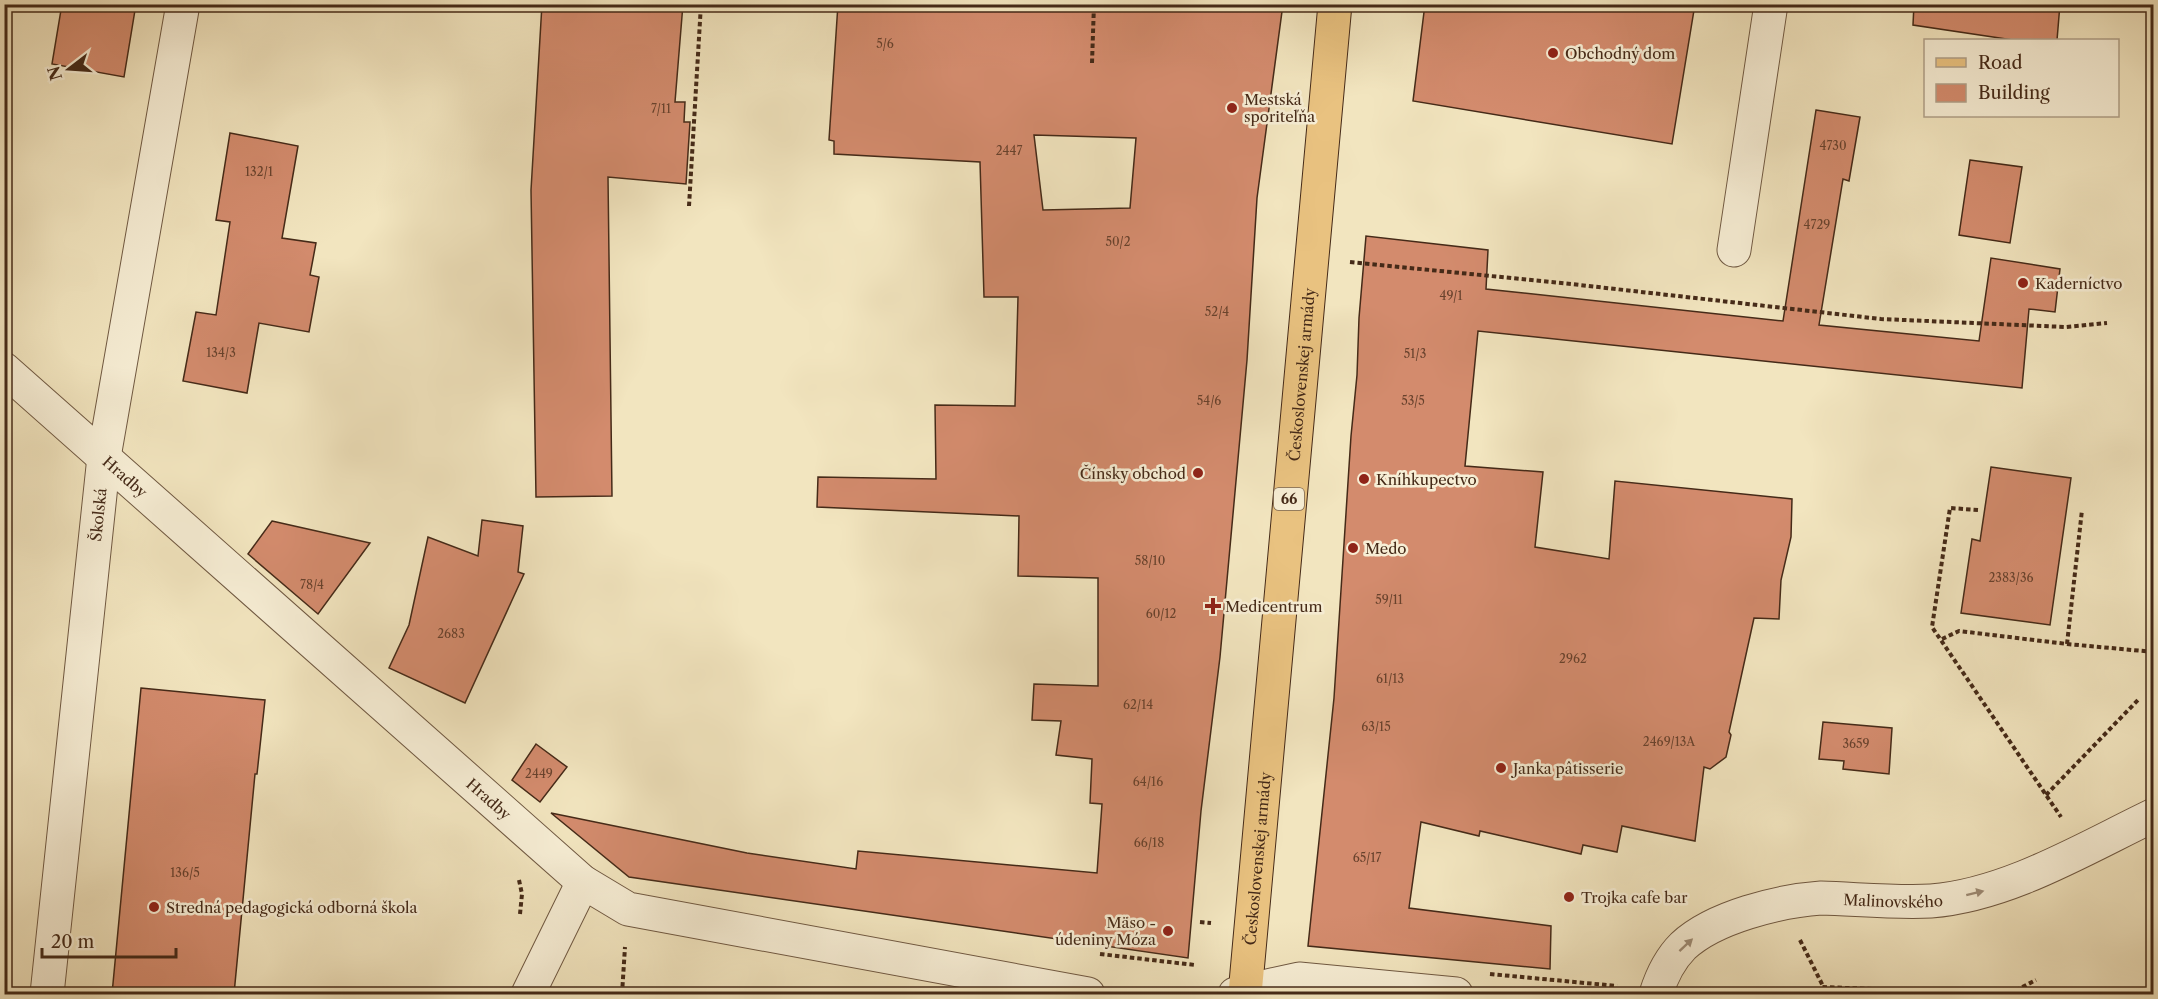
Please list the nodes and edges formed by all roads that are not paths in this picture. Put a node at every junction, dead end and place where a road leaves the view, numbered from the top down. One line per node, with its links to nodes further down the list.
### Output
1 (183, 4): 6 (street, Školská)
2 (1335, 4): 9 (main road, Československej armády / 66)
3 (1771, 4): 4 (street)
4 (1734, 250)
5 (4, 369): 6 (street, Hradby)
6 (104, 457): 8 (street, Hradby); 10 (street, Školská)
7 (2154, 815): 14 (street, Malinovského, one-way to 7)
8 (583, 882): 11 (street); 12 (street, Hradby)
9 (1241, 993): 13 (street)
10 (47, 994)
11 (528, 994)
12 (1088, 994)
13 (1456, 994)
14 (1656, 994)

